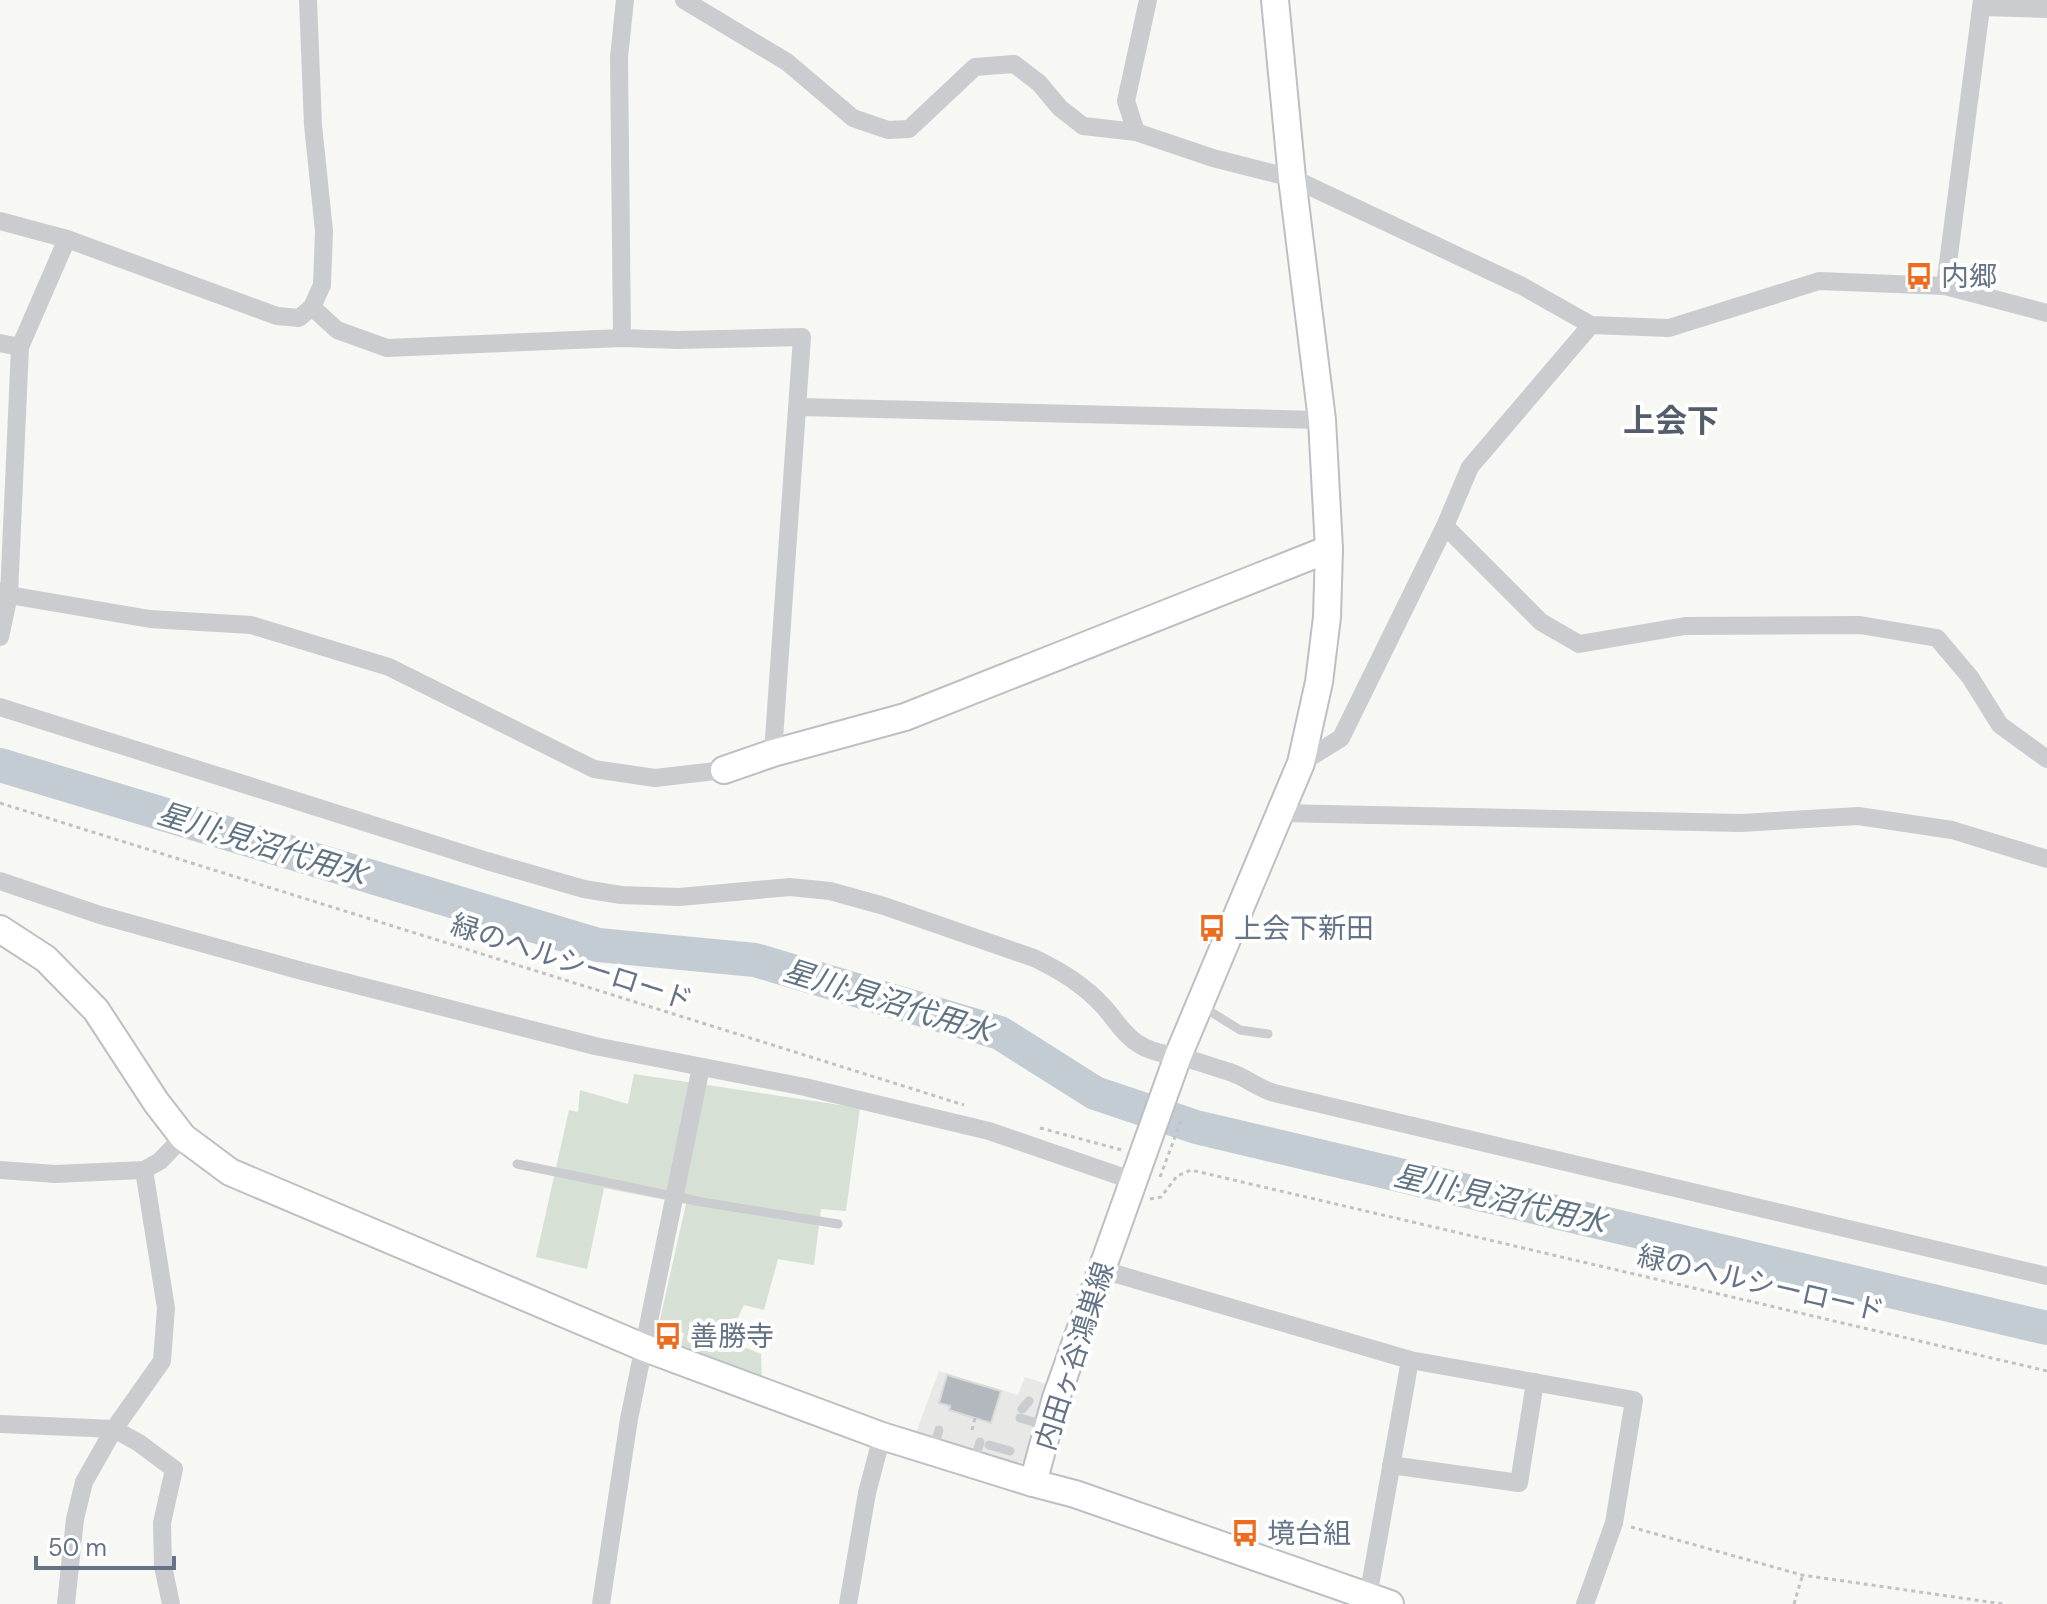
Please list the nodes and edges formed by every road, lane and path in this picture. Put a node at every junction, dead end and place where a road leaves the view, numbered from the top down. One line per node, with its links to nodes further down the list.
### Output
1 (308, 0): 13 (street)
2 (625, 0): 16 (street)
3 (684, 0): 8 (street)
4 (1148, 0): 8 (street)
5 (1275, 0): 9 (main road, 内田ヶ谷鴻巣線)
6 (1981, 3): 7 (street); 12 (street)
7 (2047, 9)
8 (1136, 132): 9 (street)
9 (1292, 178): 15 (street); 20 (main road, 内田ヶ谷鴻巣線)
10 (0, 221): 11 (street)
11 (67, 239): 13 (street); 18 (street)
12 (1945, 286): 14 (street); 15 (street)
13 (312, 307): 16 (street)
14 (2047, 313)
15 (1591, 325): 21 (street)
16 (622, 338): 19 (street)
17 (0, 343): 18 (street)
18 (20, 347): 23 (street)
19 (799, 407): 20 (street); 26 (street)
20 (1322, 420): 22 (main road, 内田ヶ谷鴻巣線)
21 (1445, 526): 27 (street); 28 (street)
22 (1329, 549): 26 (main road); 28 (main road, 内田ヶ谷鴻巣線)
23 (4, 593): 24 (street); 29 (street)
24 (0, 637)
25 (0, 707): 37 (street)
26 (773, 753): 29 (main road)
27 (2047, 759)
28 (1301, 763): 31 (main road, 内田ヶ谷鴻巣線)
29 (724, 770)
30 (0, 803): 39 (path, 緑のヘルシーロード)
31 (1279, 813): 32 (street); 35 (main road, 内田ヶ谷鴻巣線)
32 (2047, 859)
33 (0, 881): 38 (street)
34 (0, 929): 41 (main road)
35 (1200, 1005): 36 (lane); 37 (main road, 内田ヶ谷鴻巣線)
36 (1268, 1034)
37 (1178, 1056): 42 (main road, 内田ヶ谷鴻巣線); 50 (street)
38 (701, 1067): 46 (street); 47 (street)
39 (973, 1107)
40 (1037, 1127): 42 (path)
41 (183, 1137): 45 (street); 51 (main road)
42 (1138, 1150): 46 (main road, 内田ヶ谷鴻巣線)
43 (517, 1164): 47 (lane)
44 (0, 1170): 45 (street)
45 (144, 1170): 58 (street)
46 (1142, 1190): 49 (main road, 内田ヶ谷鴻巣線); 53 (path, 緑のヘルシーロード)
47 (676, 1197): 48 (lane); 51 (street)
48 (838, 1224)
49 (1103, 1270): 52 (street); 57 (main road, 内田ヶ谷鴻巣線)
50 (2047, 1276)
51 (645, 1348): 59 (main road); 69 (street)
52 (1410, 1360): 54 (street); 62 (street)
53 (2047, 1371)
54 (1535, 1382): 62 (street); 64 (street)
55 (1024, 1409): 57 (lane)
56 (0, 1424): 58 (street)
57 (1048, 1426): 63 (main road, 内田ヶ谷鴻巣線)
58 (114, 1429): 67 (street); 68 (street)
59 (882, 1436): 60 (main road); 70 (street)
60 (981, 1450): 61 (lane); 63 (main road)
61 (1010, 1451)
62 (1391, 1465): 66 (street)
63 (1033, 1483): 66 (main road, 内田ヶ谷鴻巣線)
64 (1614, 1523): 65 (path); 71 (street)
65 (1802, 1575): 72 (path); 73 (path)
66 (1384, 1602)
67 (66, 1604)
68 (171, 1604)
69 (601, 1604)
70 (848, 1604)
71 (1585, 1604)
72 (1794, 1604)
73 (2003, 1604)

